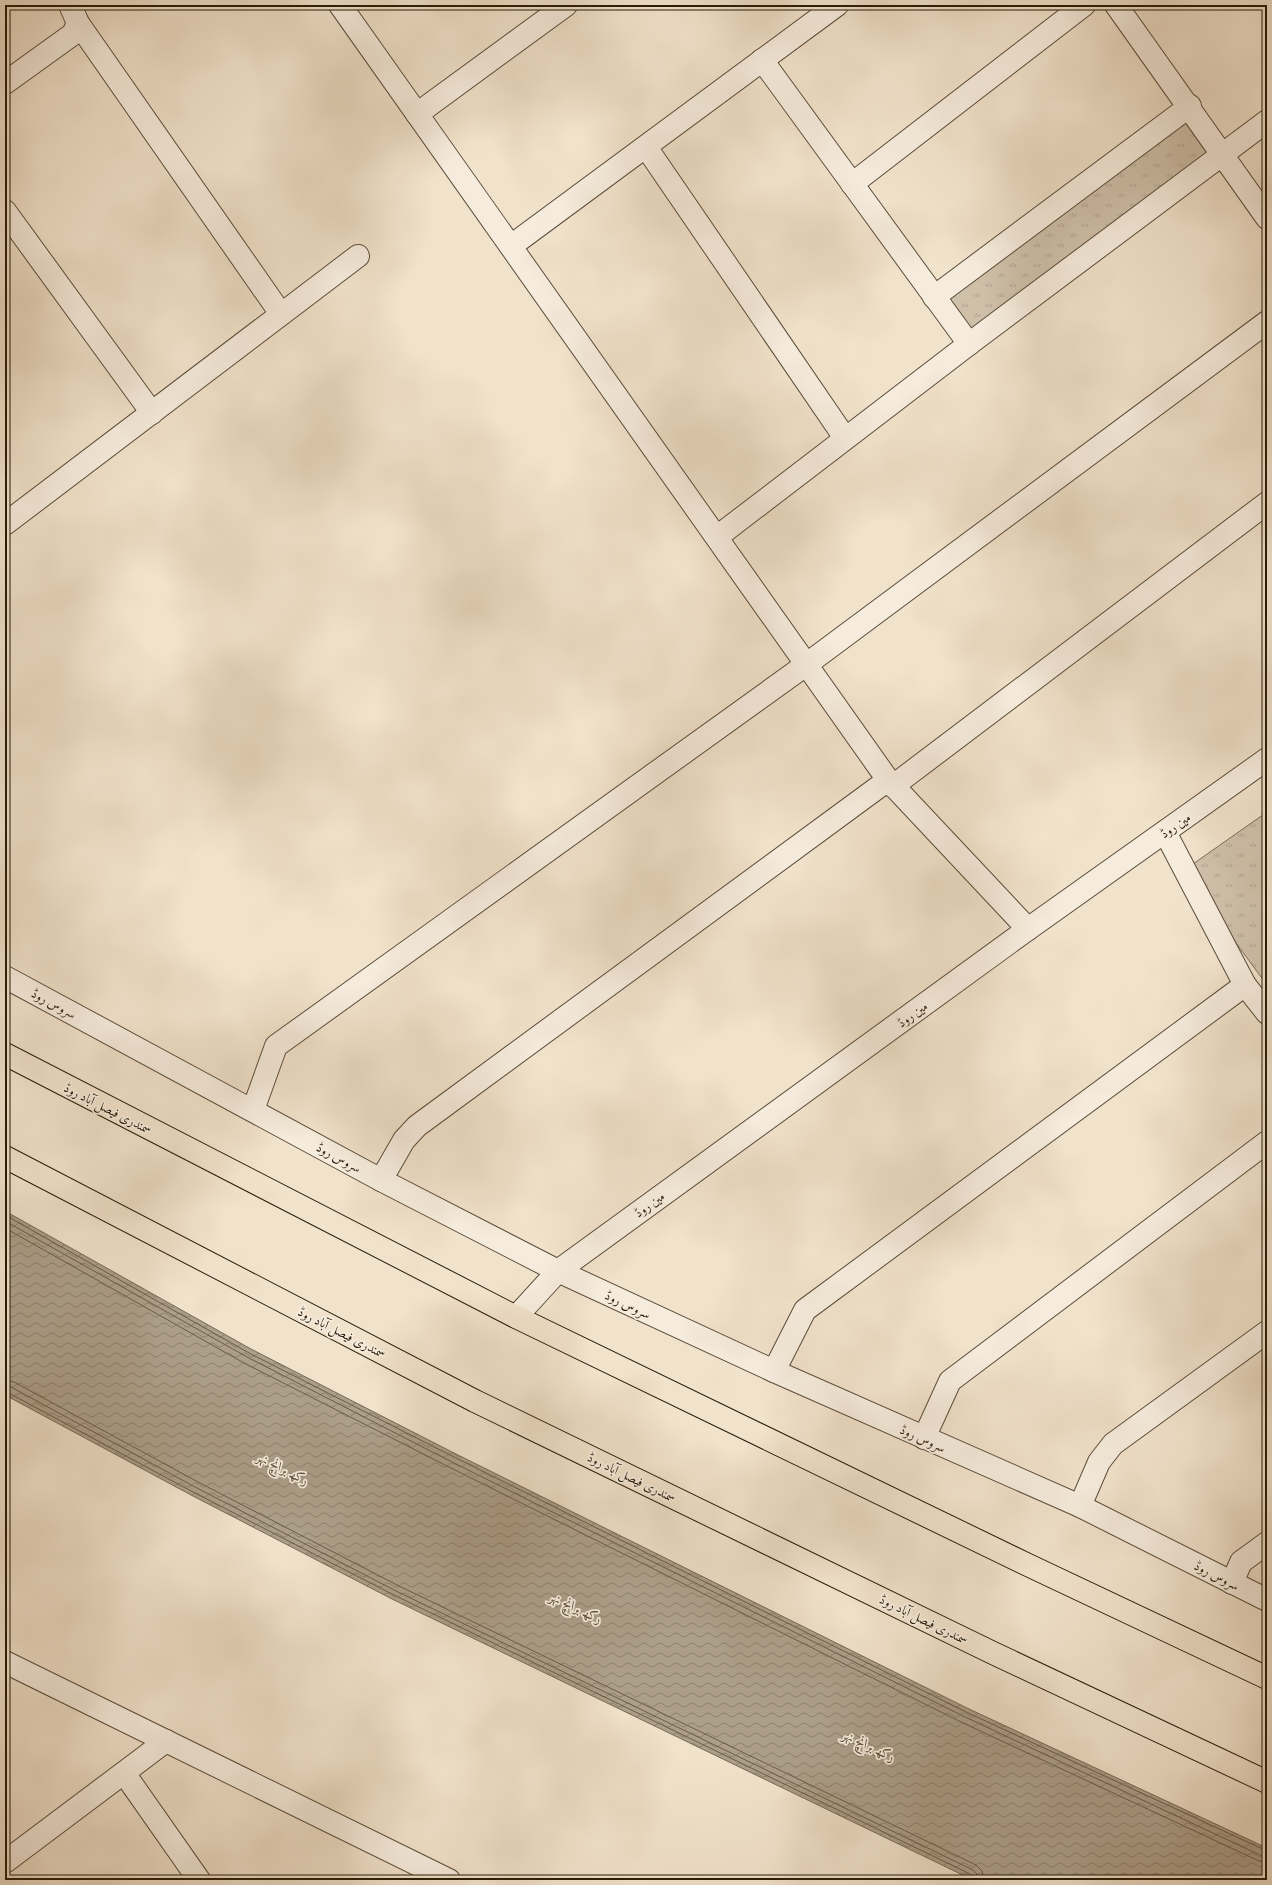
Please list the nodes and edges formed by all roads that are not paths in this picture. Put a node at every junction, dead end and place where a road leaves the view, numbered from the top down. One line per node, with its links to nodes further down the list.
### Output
1 (340, 5): 10 (street)
2 (566, 5): 10 (street)
3 (1084, 5): 14 (street)
4 (1116, 5): 9 (street)
5 (831, 7): 7 (street)
6 (74, 14): 8 (street); 20 (street)
7 (762, 60): 12 (street); 14 (street)
8 (5, 83)
9 (1190, 106): 13 (street); 19 (street)
10 (417, 114): 17 (street)
11 (1267, 121): 13 (street)
12 (646, 146): 17 (street); 24 (street)
13 (1223, 154): 16 (street); 22 (street)
14 (852, 184): 19 (street)
15 (5, 211): 23 (street)
16 (1267, 218)
17 (511, 246): 27 (street)
18 (358, 256): 20 (street)
19 (934, 297): 22 (street)
20 (281, 314): 23 (street)
21 (1267, 322): 28 (street)
22 (969, 344): 24 (street)
23 (152, 413): 26 (street)
24 (845, 438): 27 (street)
25 (1267, 503): 30 (street)
26 (5, 524)
27 (716, 537): 28 (street)
28 (807, 664): 30 (street); 37 (street)
29 (1267, 759): 31 (street, مین روڈ)
30 (891, 783): 32 (street); 40 (street)
31 (1164, 832): 32 (street, مین روڈ); 34 (street)
32 (1028, 929): 41 (street, مین روڈ)
33 (5, 977): 37 (street, سروس روڈ)
34 (1245, 985): 35 (street); 44 (street)
35 (1267, 1013)
36 (5, 1054): 42 (main road, سمندری فیصل آباد روڈ)
37 (252, 1110): 40 (street, سروس روڈ)
38 (1267, 1142): 45 (street)
39 (5, 1157): 54 (main road, سمندری فیصل آباد روڈ)
40 (381, 1180): 41 (street, سروس روڈ)
41 (558, 1271): 42 (street, مین روڈ); 44 (street, سروس روڈ)
42 (516, 1317): 51 (main road, سمندری فیصل آباد روڈ)
43 (1267, 1332): 46 (street)
44 (774, 1371): 45 (street, سروس روڈ)
45 (924, 1438): 46 (street, سروس روڈ)
46 (1080, 1506): 48 (street, سروس روڈ)
47 (1267, 1543): 48 (street)
48 (1232, 1583): 49 (street, سروس روڈ)
49 (1267, 1600)
50 (5, 1662): 52 (street)
51 (1267, 1678)
52 (166, 1741): 53 (street); 57 (street)
53 (124, 1773): 55 (street); 56 (street)
54 (1267, 1782)
55 (5, 1862)
56 (199, 1880)
57 (449, 1880)

